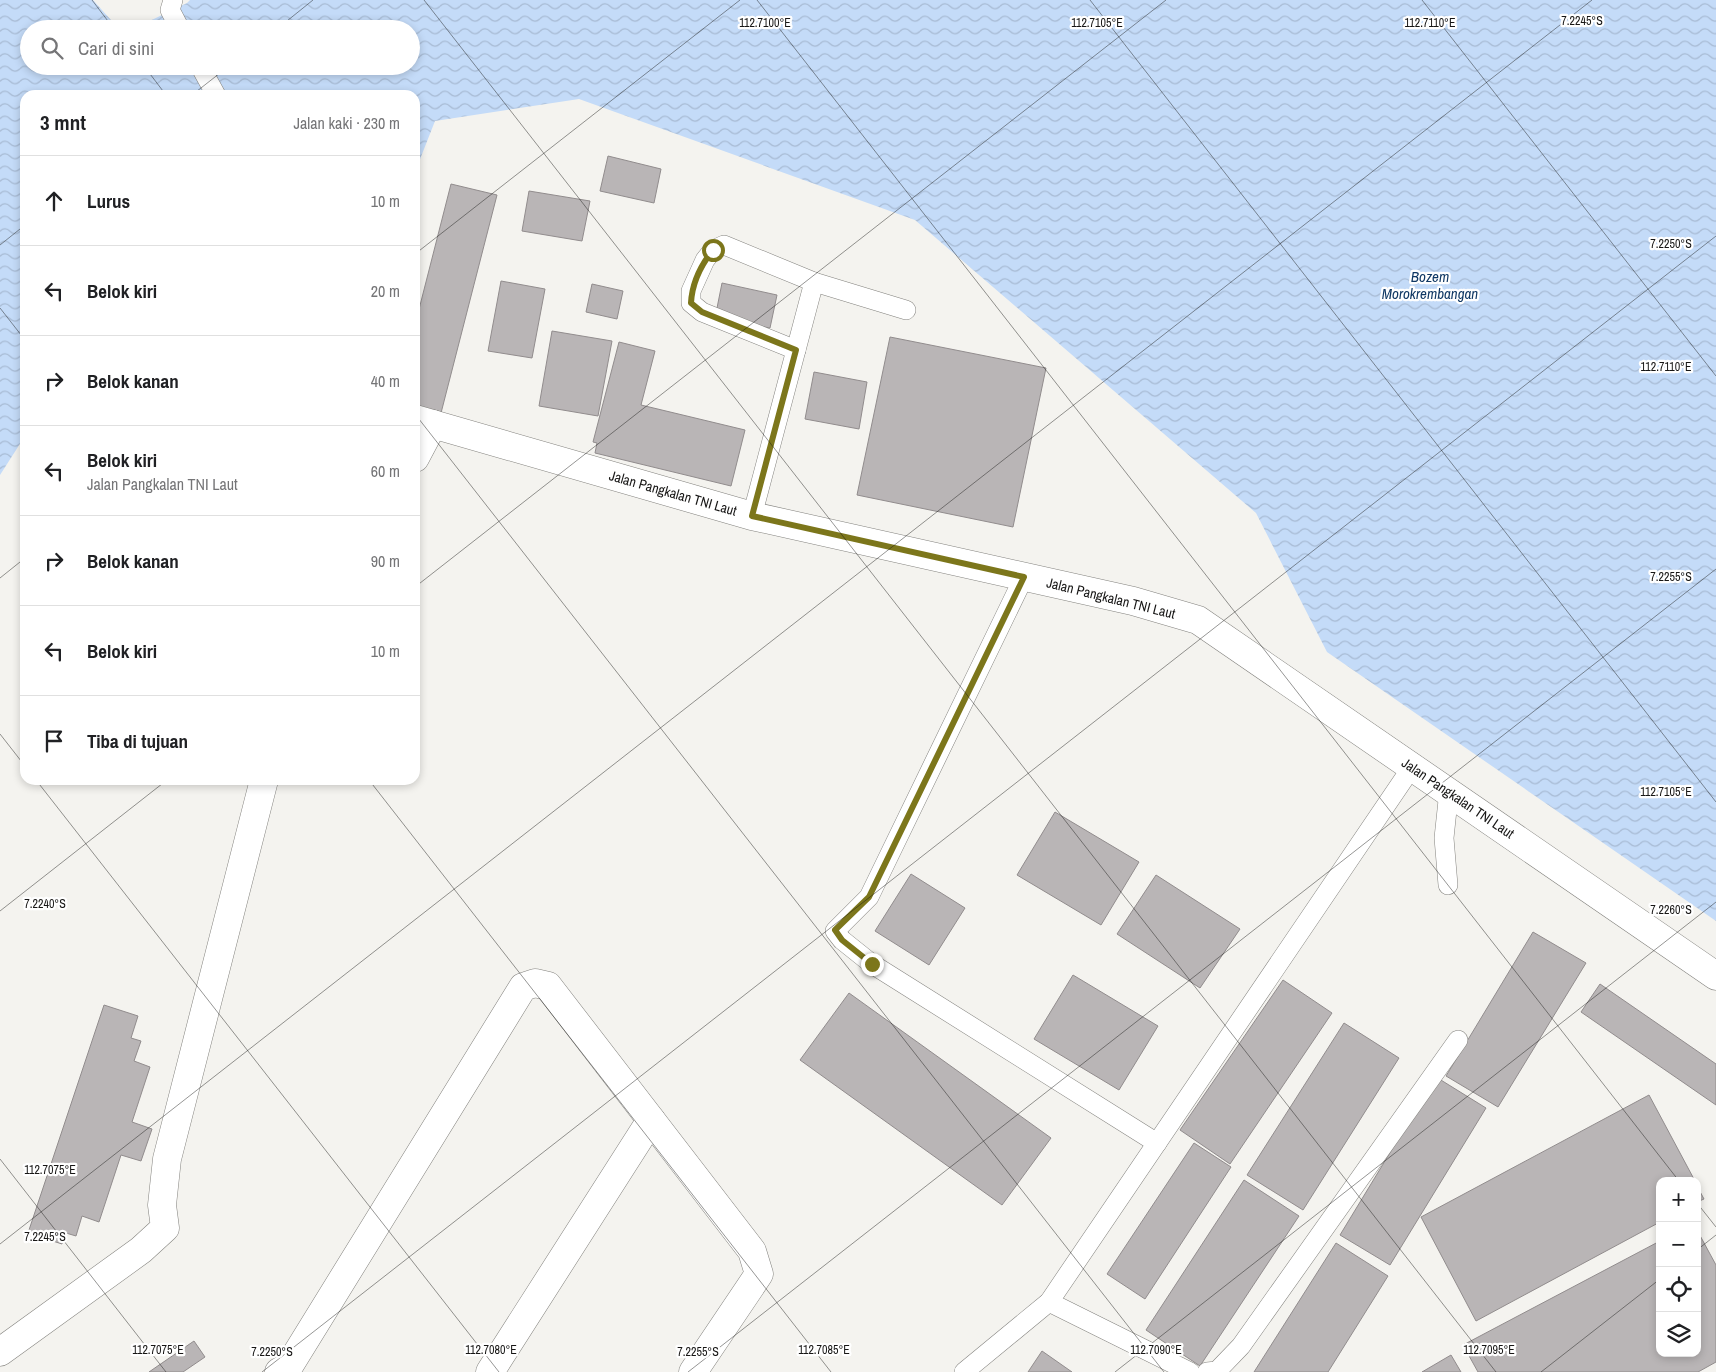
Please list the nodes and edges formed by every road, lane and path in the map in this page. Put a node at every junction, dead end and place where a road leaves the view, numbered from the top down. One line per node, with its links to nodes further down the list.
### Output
1 (172, 3): 2 (lane)
2 (177, 20)
3 (205, 75): 4 (lane)
4 (213, 90)
5 (814, 282): 6 (lane); 7 (lane); 7 (lane)
6 (906, 310)
7 (796, 350): 10 (lane)
8 (424, 421): 9 (street); 10 (street, Jalan Pangkalan TNI Laut)
9 (420, 437)
10 (752, 516): 11 (street, Jalan Pangkalan TNI Laut)
11 (1024, 577): 12 (street, Jalan Pangkalan TNI Laut); 19 (lane)
12 (1412, 767): 14 (street, Jalan Pangkalan TNI Laut); 19 (lane)
13 (263, 785): 21 (street)
14 (1448, 792): 15 (lane); 16 (street, Jalan Pangkalan TNI Laut)
15 (1448, 885)
16 (1716, 976)
17 (1458, 1040): 27 (lane)
18 (651, 1120): 22 (street); 23 (street); 24 (street)
19 (1157, 1143): 20 (lane)
20 (1049, 1302): 25 (lane); 26 (lane)
21 (0, 1352)
22 (279, 1372)
23 (490, 1372)
24 (693, 1372)
25 (964, 1372)
26 (1190, 1372)
27 (1207, 1372)

